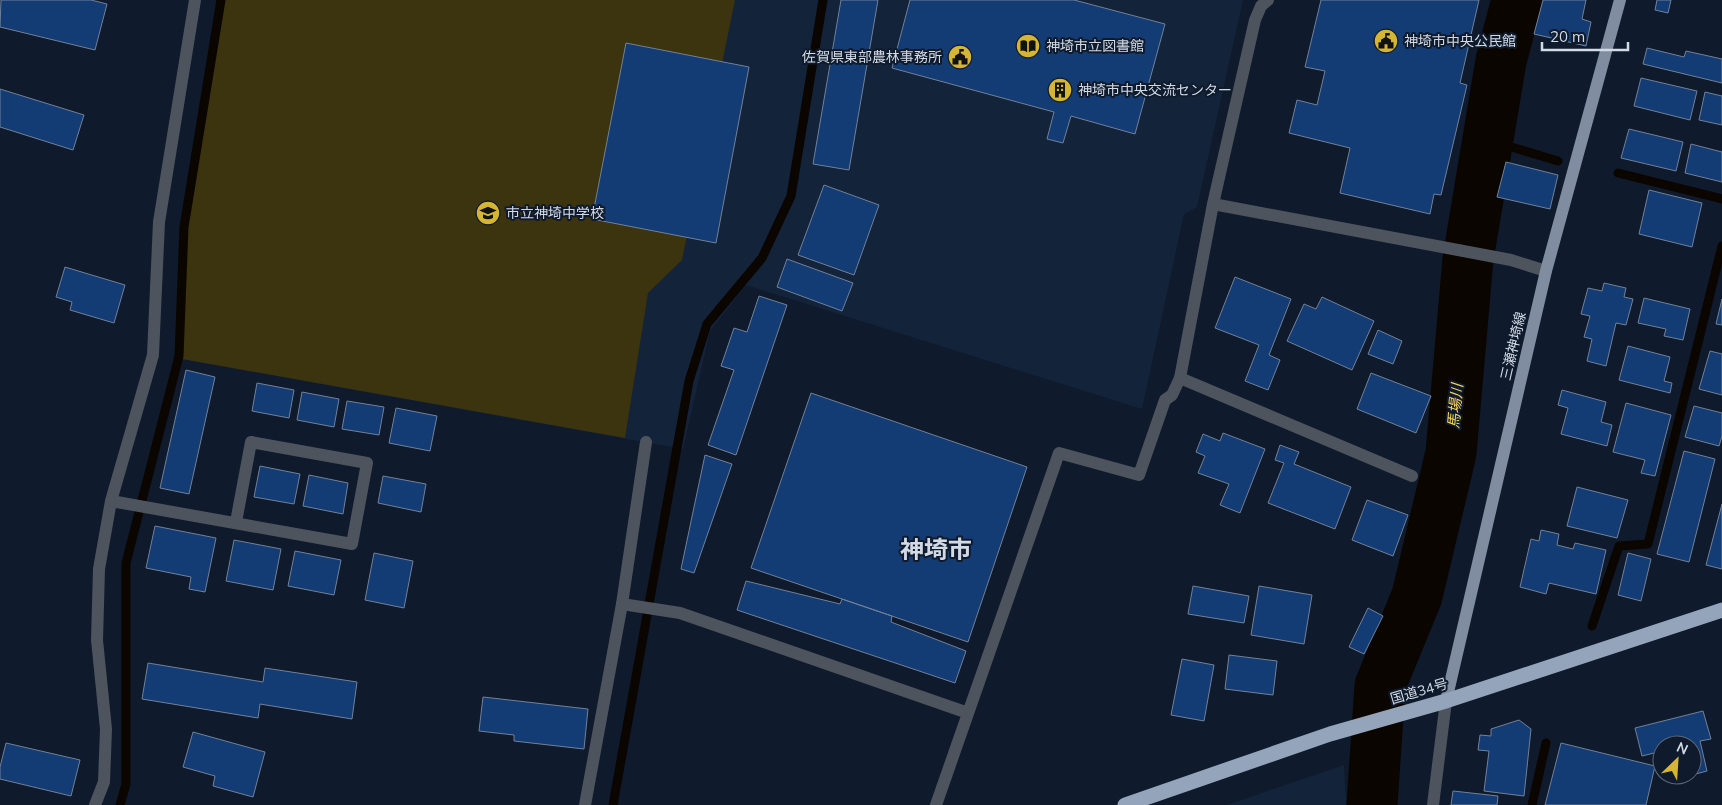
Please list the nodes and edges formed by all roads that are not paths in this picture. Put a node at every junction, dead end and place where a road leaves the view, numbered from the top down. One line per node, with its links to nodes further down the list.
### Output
1 (195, 0): 9 (street)
2 (1268, 0): 4 (street)
3 (1620, 0): 5 (main road, 三瀬神埼線)
4 (1213, 204): 5 (street); 6 (street)
5 (1546, 271): 13 (main road, 三瀬神埼線)
6 (1180, 378): 8 (street); 14 (street)
7 (646, 442): 11 (street)
8 (1412, 476)
9 (111, 501): 10 (street); 15 (street)
10 (236, 522): 10 (street)
11 (622, 604): 14 (street); 16 (street)
12 (1722, 610): 13 (highway, 国道34号)
13 (1446, 701): 18 (highway, 国道34号); 19 (street)
14 (968, 713): 17 (street)
15 (95, 805)
16 (586, 805)
17 (936, 805)
18 (1125, 805)
19 (1433, 805)

